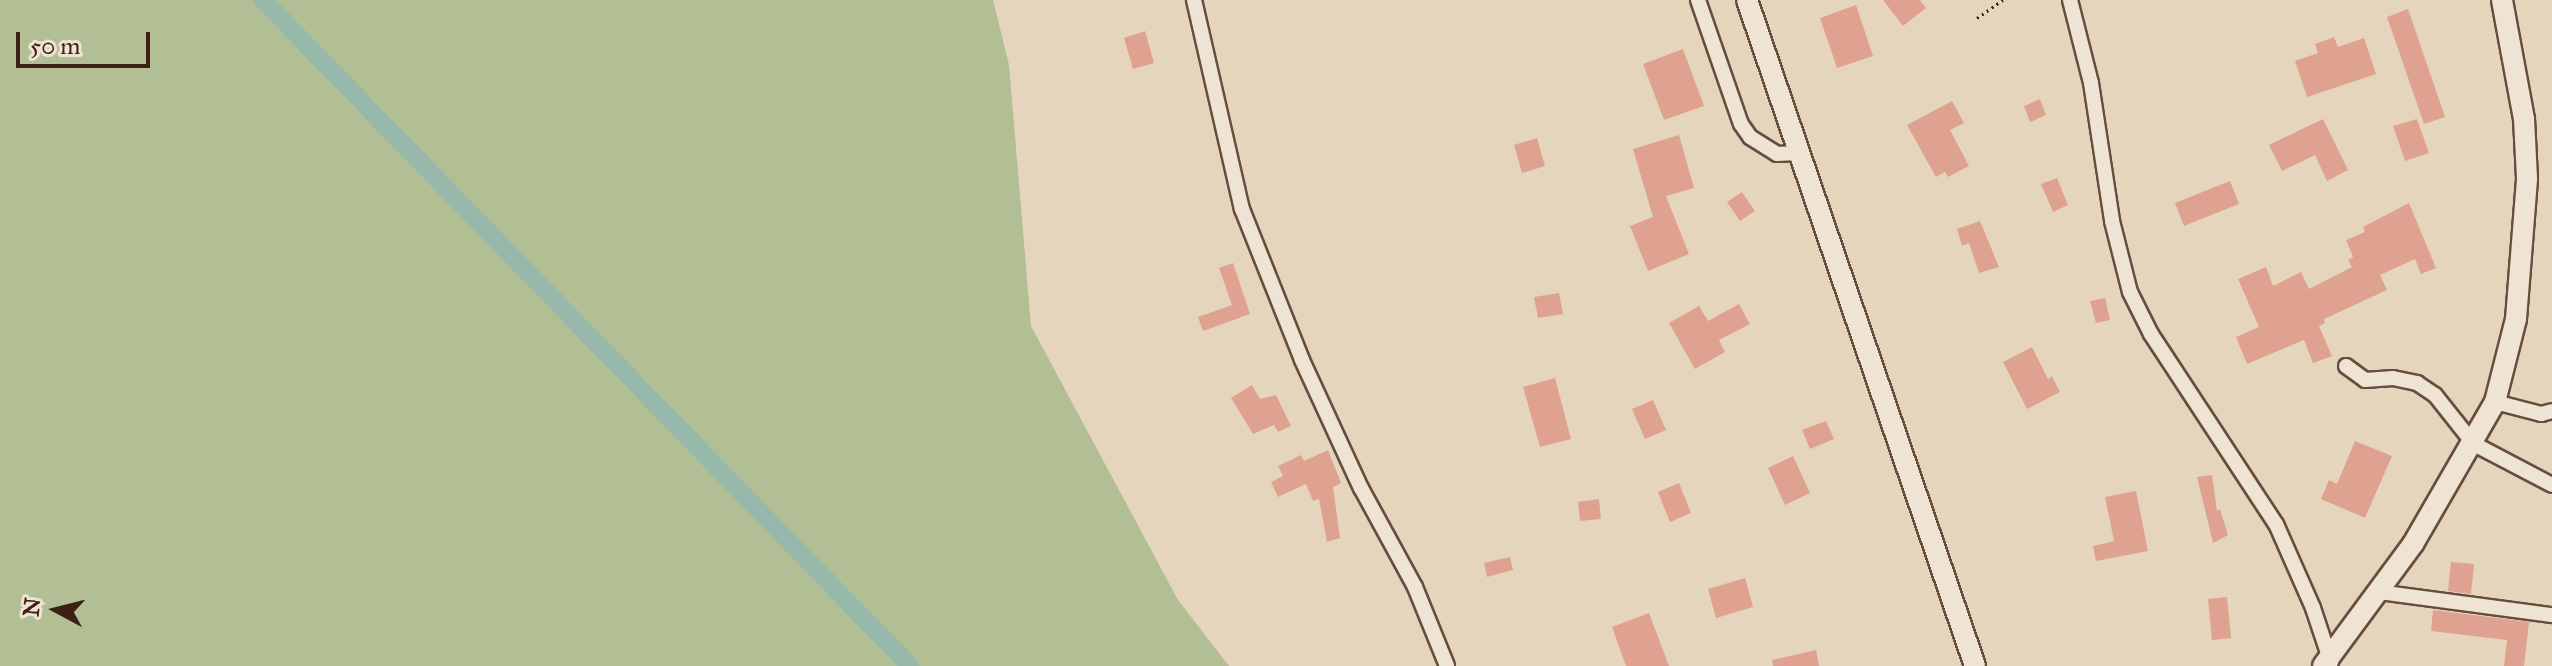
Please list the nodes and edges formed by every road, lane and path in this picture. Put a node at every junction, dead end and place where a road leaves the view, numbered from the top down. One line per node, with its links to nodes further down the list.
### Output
1 (1194, 0): 17 (street)
2 (1698, 0): 8 (street)
3 (1747, 0): 8 (main road)
4 (2003, 0): 7 (path)
5 (2070, 0): 16 (street)
6 (2502, 0): 10 (main road)
7 (1977, 18)
8 (1797, 153): 18 (main road)
9 (2346, 366): 12 (street)
10 (2495, 402): 11 (street); 12 (main road)
11 (2552, 411)
12 (2474, 444): 13 (street); 14 (main road)
13 (2552, 485)
14 (2379, 592): 15 (street); 16 (main road)
15 (2552, 615)
16 (2328, 663)
17 (1447, 666)
18 (1975, 666)

